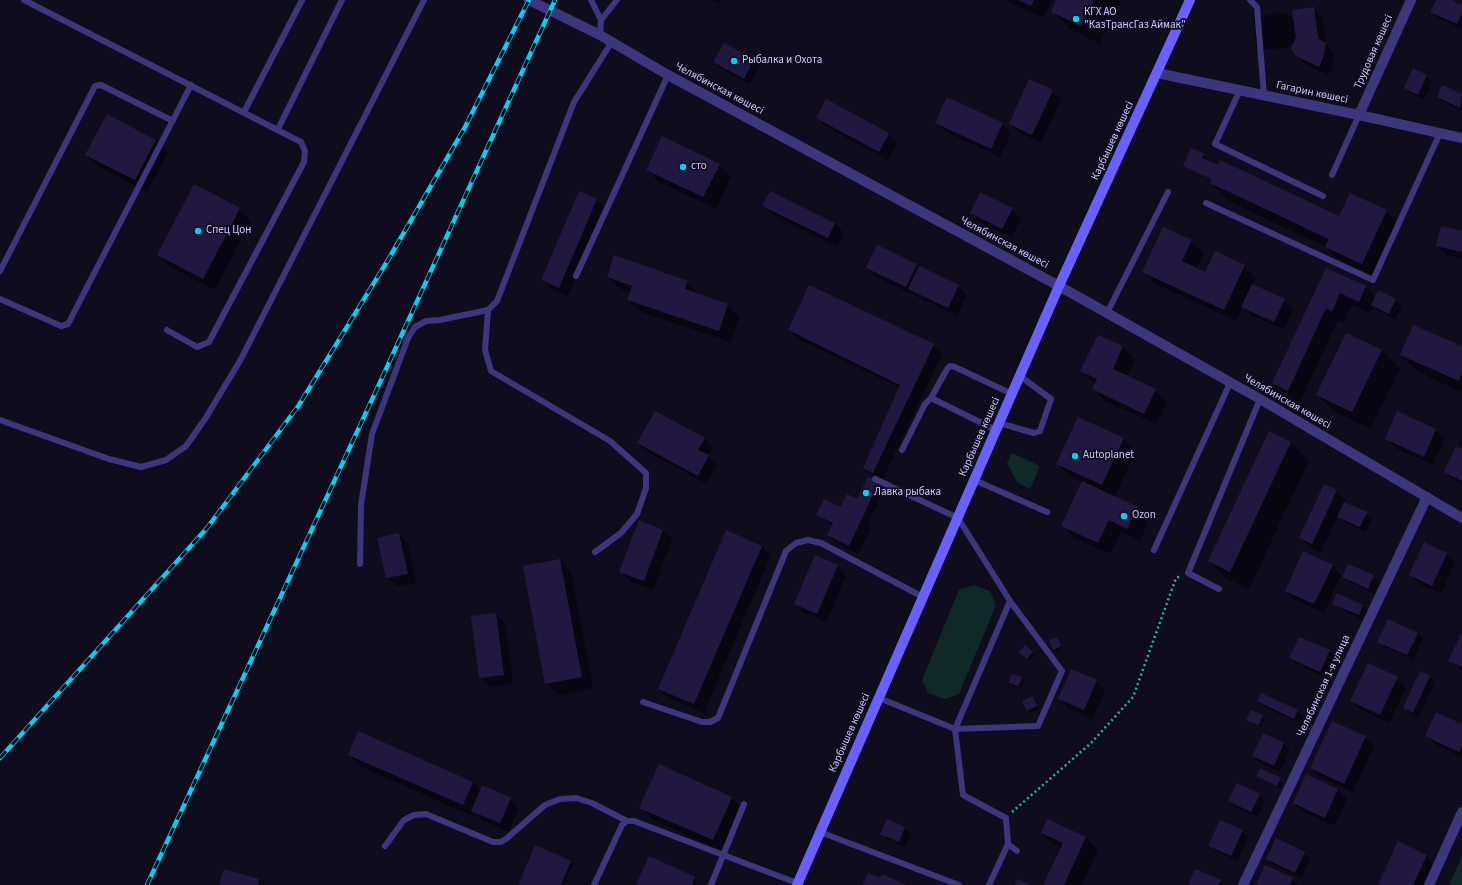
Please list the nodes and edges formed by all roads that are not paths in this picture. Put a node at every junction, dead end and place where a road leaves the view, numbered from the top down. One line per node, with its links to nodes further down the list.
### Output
1 (24, 0): 16 (lane)
2 (302, 0): 19 (lane)
3 (342, 0): 22 (lane)
4 (424, 0): 41 (lane)
5 (529, 0): 12 (street, Челябинская көшесі)
6 (591, 0): 11 (lane)
7 (617, 0): 11 (lane)
8 (1190, 0): 14 (main road, Карбышев көшесі)
9 (1250, 0): 18 (lane)
10 (1411, 0): 20 (street, Трудовая көшесі)
11 (601, 20): 12 (lane)
12 (600, 35): 13 (street, Челябинская көшесі)
13 (611, 43): 15 (street, Челябинская көшесі); 33 (lane)
14 (1157, 73): 17 (street, Гагарин көшесі); 31 (main road, Карбышев көшесі)
15 (668, 75): 30 (lane); 31 (street, Челябинская көшесі)
16 (191, 85): 19 (lane); 21 (lane)
17 (1240, 90): 18 (street, Гагарин көшесі); 27 (lane)
18 (1264, 95): 20 (street, Гагарин көшесі)
19 (244, 112): 22 (lane)
20 (1359, 115): 23 (street, Гагарин көшесі); 25 (lane)
21 (173, 121): 29 (lane); 32 (lane)
22 (278, 129): 35 (lane)
23 (1440, 133): 24 (street, Гагарин көшесі); 28 (lane)
24 (1462, 138)
25 (1332, 175)
26 (1168, 192): 34 (lane)
27 (1323, 196)
28 (1206, 203)
29 (0, 271)
30 (576, 276)
31 (1059, 286): 34 (street, Челябинская көшесі); 36 (main road, Карбышев көшесі)
32 (0, 299)
33 (488, 310): 51 (lane); 52 (lane)
34 (1108, 313): 37 (street, Челябинская көшесі)
35 (166, 330)
36 (1020, 376): 38 (main road, Карбышев көшесі); 42 (lane)
37 (1230, 383): 40 (street, Челябинская көшесі); 50 (lane)
38 (1012, 394): 39 (lane); 42 (main road, Карбышев көшесі)
39 (931, 398): 42 (lane); 43 (lane)
40 (1260, 399): 46 (street, Челябинская көшесі); 53 (lane)
41 (0, 420)
42 (998, 427): 45 (main road, Карбышев көшесі)
43 (902, 450)
44 (875, 479): 48 (lane)
45 (974, 480): 47 (lane); 48 (main road, Карбышев көшесі)
46 (1427, 497): 49 (street, Челябинская көшесі); 72 (street, Челябинская 1-я улица)
47 (1047, 512)
48 (958, 518): 54 (main road, Карбышев көшесі); 55 (lane)
49 (1462, 518)
50 (1154, 550)
51 (595, 552)
52 (360, 564)
53 (1219, 589)
54 (923, 597): 56 (main road, Карбышев көшесі); 57 (lane)
55 (1010, 601): 58 (lane); 58 (lane)
56 (879, 698): 58 (lane); 62 (main road, Карбышев көшесі)
57 (643, 702)
58 (955, 729): 63 (lane)
59 (744, 804): 66 (lane)
60 (1462, 812): 73 (street)
61 (627, 820): 64 (lane); 66 (lane); 68 (lane)
62 (820, 832): 67 (main road, Карбышев көшесі); 70 (lane)
63 (1008, 844): 65 (lane); 71 (lane)
64 (385, 846)
65 (1017, 851)
66 (724, 855): 67 (lane); 69 (lane)
67 (797, 884)
68 (594, 885)
69 (711, 885)
70 (960, 885)
71 (989, 885)
72 (1243, 885)
73 (1429, 885)

